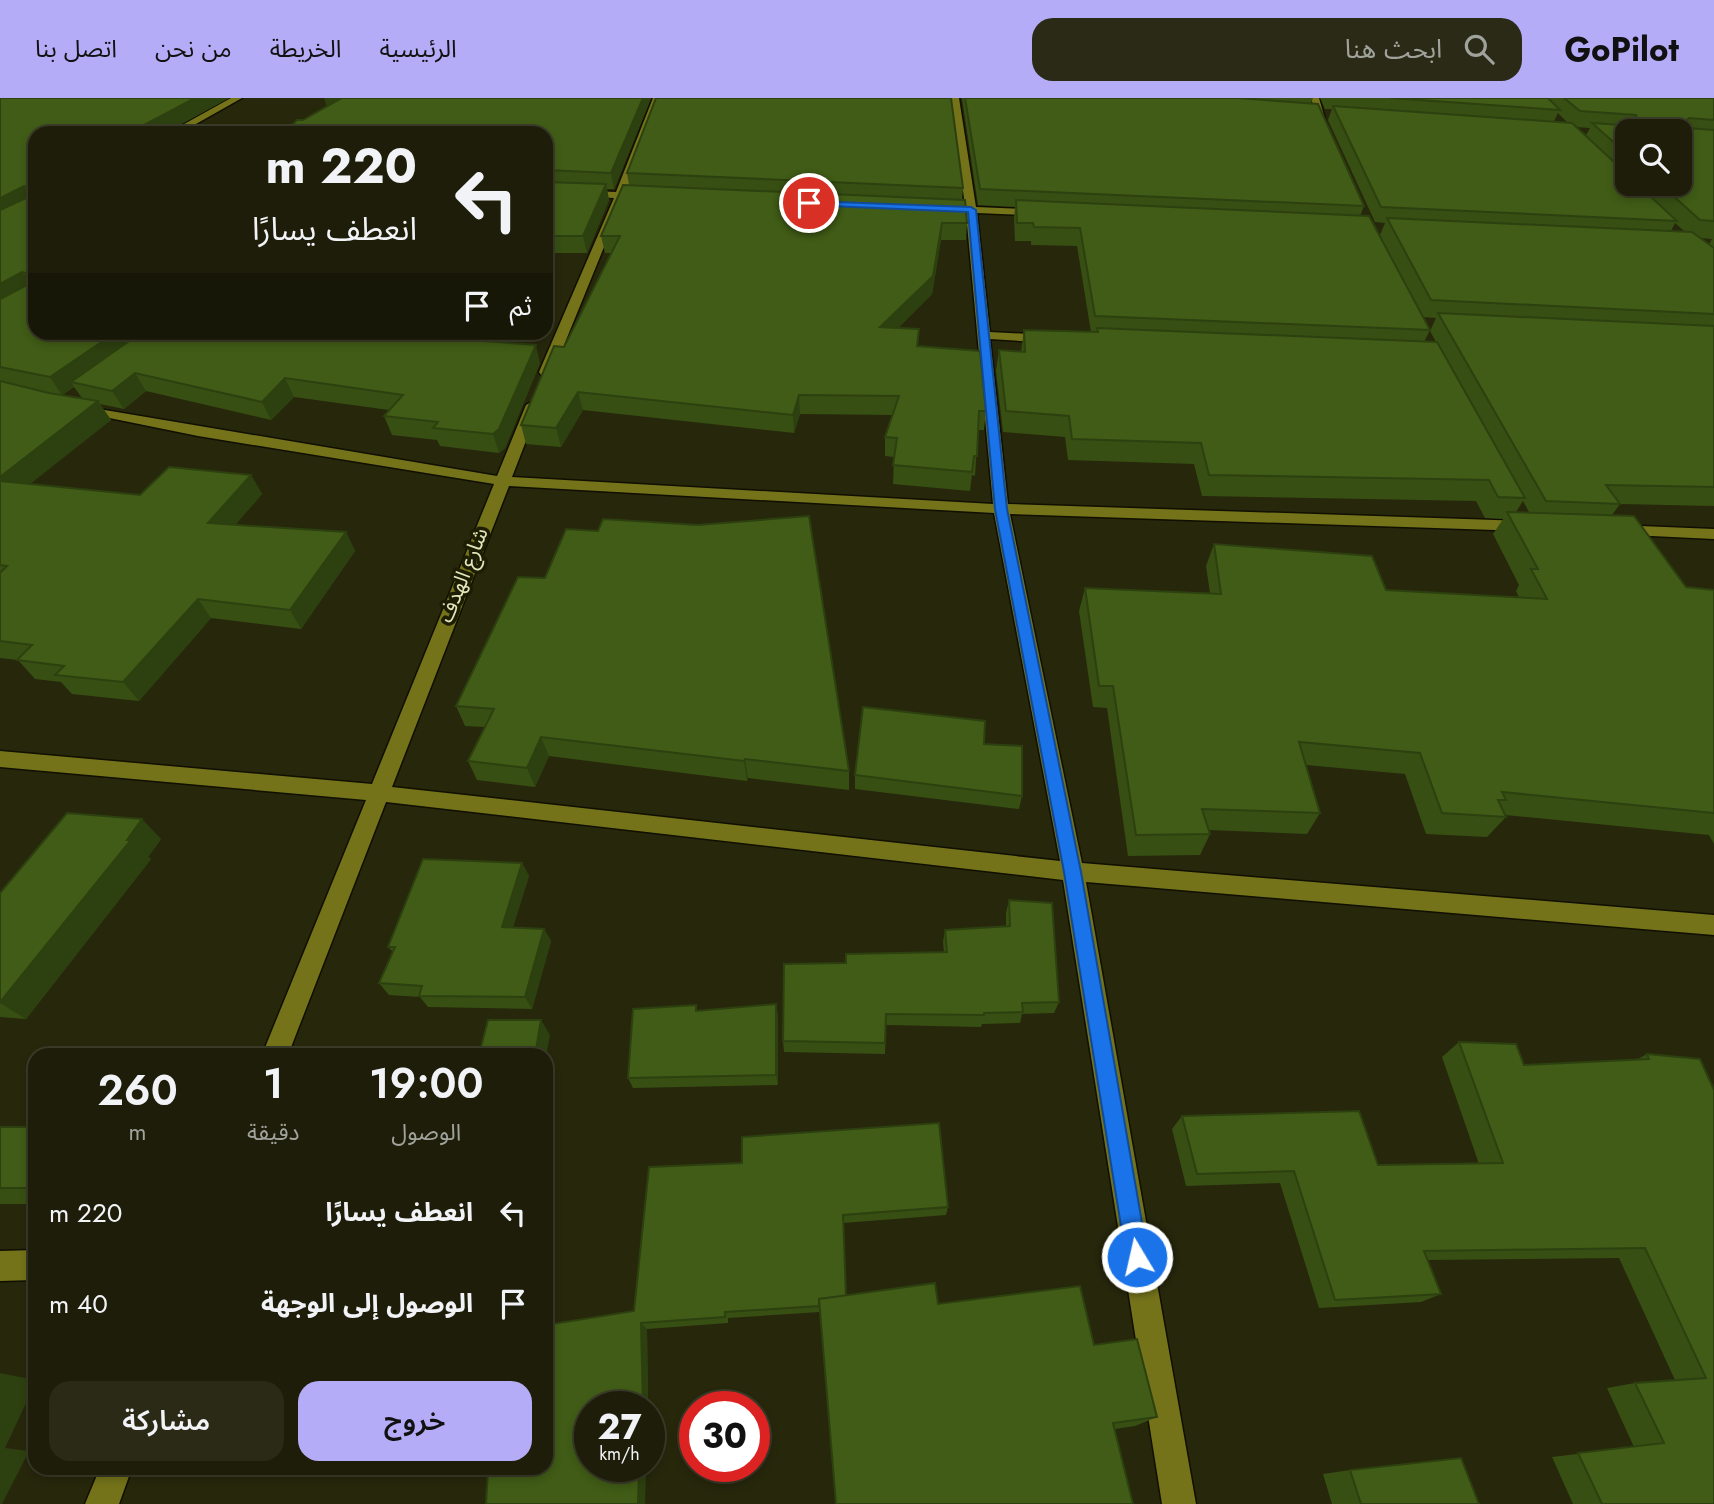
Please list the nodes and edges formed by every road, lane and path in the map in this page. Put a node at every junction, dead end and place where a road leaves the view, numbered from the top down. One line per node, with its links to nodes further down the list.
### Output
1 (238, 98): 5 (street)
2 (657, 98): 8 (street, شارع الهدف)
3 (955, 98): 11 (street)
4 (1315, 98): 6 (street)
5 (186, 126)
6 (1330, 140)
7 (553, 192): 8 (street)
8 (620, 195): 9 (street); 16 (street, شارع الهدف)
9 (661, 197)
10 (944, 209): 11 (street)
11 (971, 210): 12 (street); 13 (street)
12 (1053, 214)
13 (982, 335): 14 (street); 17 (street)
14 (1065, 340)
15 (84, 390): 16 (street)
16 (501, 481): 17 (street); 22 (street, شارع الهدف)
17 (1001, 509): 18 (street); 23 (street)
18 (1528, 522)
19 (1606, 529): 20 (street)
20 (1714, 534)
21 (0, 759): 22 (street)
22 (377, 793): 23 (street); 25 (street, شارع الهدف)
23 (1073, 872): 24 (street); 30 (street)
24 (1714, 925)
25 (278, 1048)
26 (28, 1265): 27 (street)
27 (0, 1266)
28 (113, 1475): 29 (street)
29 (102, 1504)
30 (1179, 1504)

